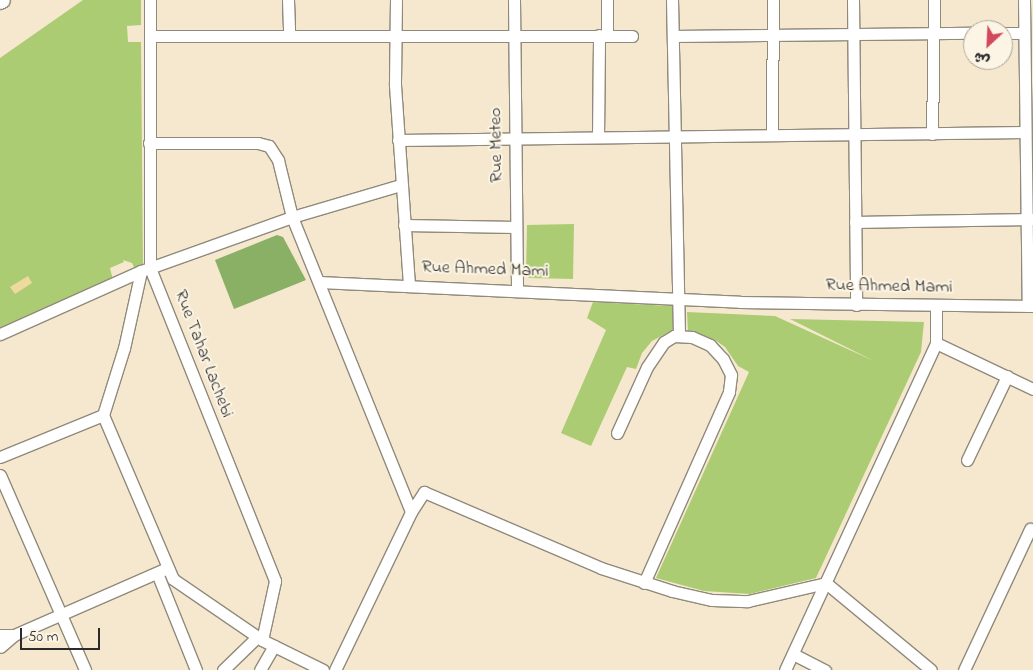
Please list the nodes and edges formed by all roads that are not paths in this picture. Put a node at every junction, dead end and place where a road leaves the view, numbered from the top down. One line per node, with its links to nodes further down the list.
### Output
1 (150, 0): 20 (street, Rue Tahar Lachebi)
2 (288, 0): 16 (street)
3 (396, 0): 17 (street)
4 (514, 0): 18 (street, Rue Meteo)
5 (607, 0): 19 (street)
6 (672, 0): 22 (street)
7 (773, 0): 23 (street)
8 (854, 0): 11 (street)
9 (934, 0): 12 (street)
10 (1024, 0): 15 (street)
11 (854, 33): 12 (street); 23 (street); 26 (street)
12 (933, 33): 13 (street); 27 (street)
13 (963, 33)
14 (1013, 33): 15 (street)
15 (1024, 33): 24 (street)
16 (288, 35): 17 (street); 20 (street)
17 (395, 35): 18 (street); 31 (street)
18 (512, 35): 19 (street); 32 (street, Rue Meteo)
19 (603, 35): 21 (street); 29 (street)
20 (150, 36): 33 (street, Rue Tahar Lachebi)
21 (632, 36)
22 (673, 36): 23 (street); 30 (street)
23 (772, 36): 28 (street)
24 (1029, 59): 25 (street)
25 (1025, 132): 27 (street); 36 (street)
26 (855, 134): 27 (street); 28 (street); 37 (street)
27 (932, 134)
28 (772, 135): 30 (street)
29 (598, 137): 30 (street); 32 (street)
30 (676, 138): 44 (street)
31 (398, 140): 32 (street); 34 (street)
32 (515, 140): 39 (street, Rue Meteo)
33 (149, 144): 35 (street); 40 (street, Rue Tahar Lachebi)
34 (401, 185): 35 (street); 38 (street)
35 (292, 217): 40 (street); 41 (street)
36 (1030, 219): 37 (street); 47 (street)
37 (855, 222): 45 (street)
38 (404, 225): 39 (street); 42 (street)
39 (516, 227): 43 (street, Rue Meteo)
40 (146, 270): 48 (street); 53 (street); 66 (street, Rue Tahar Lachebi)
41 (319, 282): 42 (street, Rue Ahmed Mami); 58 (street)
42 (409, 285): 43 (street, Rue Ahmed Mami)
43 (517, 290): 44 (street, Rue Ahmed Mami)
44 (680, 299): 45 (street, Rue Ahmed Mami); 49 (street)
45 (856, 304): 46 (street, Rue Ahmed Mami)
46 (936, 304): 47 (street, Rue Ahmed Mami); 50 (street)
47 (1031, 306)
48 (0, 334)
49 (679, 335): 54 (street); 61 (street)
50 (936, 343): 51 (street); 62 (street)
51 (1007, 376): 52 (street); 56 (street)
52 (1033, 388)
53 (102, 415): 55 (street); 60 (street)
54 (617, 433)
55 (0, 457)
56 (966, 460)
57 (0, 475): 63 (street)
58 (411, 512): 61 (street); 75 (street)
59 (1030, 529): 79 (street)
60 (162, 571): 63 (street); 66 (street); 71 (street)
61 (644, 583): 62 (street)
62 (826, 583): 69 (street); 78 (street)
63 (60, 615): 64 (street); 70 (street)
64 (14, 634): 65 (street); 68 (street)
65 (0, 635)
66 (258, 640): 67 (street); 72 (street)
67 (274, 646): 73 (street); 74 (street)
68 (0, 647)
69 (793, 654): 76 (street); 77 (street)
70 (85, 670)
71 (196, 670)
72 (223, 670)
73 (260, 670)
74 (323, 670)
75 (335, 670)
76 (785, 670)
77 (825, 670)
78 (931, 670)
79 (964, 670)

